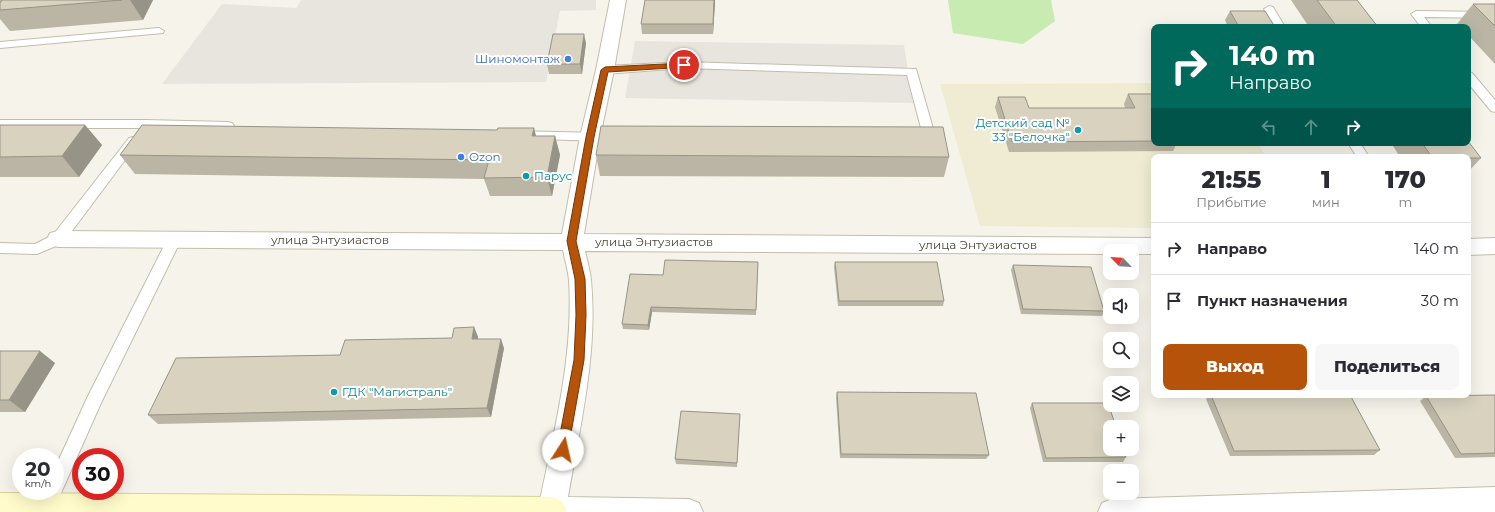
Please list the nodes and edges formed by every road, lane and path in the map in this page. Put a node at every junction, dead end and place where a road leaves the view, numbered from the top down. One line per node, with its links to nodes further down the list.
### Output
1 (618, 0): 8 (street)
2 (1269, 9): 4 (lane)
3 (1495, 16): 5 (lane)
4 (1278, 24)
5 (1424, 24)
6 (159, 31): 7 (lane)
7 (0, 45)
8 (605, 70): 14 (lane); 17 (street)
9 (1471, 80): 10 (lane)
10 (1495, 108)
11 (0, 124): 12 (lane)
12 (146, 124): 13 (lane); 18 (lane)
13 (241, 126)
14 (904, 133)
15 (503, 134): 17 (lane)
16 (613, 136): 17 (lane)
17 (590, 137): 20 (street)
18 (58, 239): 19 (street, улица Энтузиастов); 24 (lane)
19 (174, 240): 20 (street, улица Энтузиастов); 25 (lane)
20 (572, 241): 21 (street, улица Энтузиастов); 30 (street)
21 (1151, 246)
22 (1495, 246): 23 (street)
23 (1471, 247)
24 (0, 248)
25 (64, 467)
26 (64, 495): 30 (street)
27 (28, 500): 29 (street)
28 (1495, 500): 32 (street)
29 (0, 506)
30 (552, 511): 31 (street)
31 (689, 512)
32 (1112, 512)

